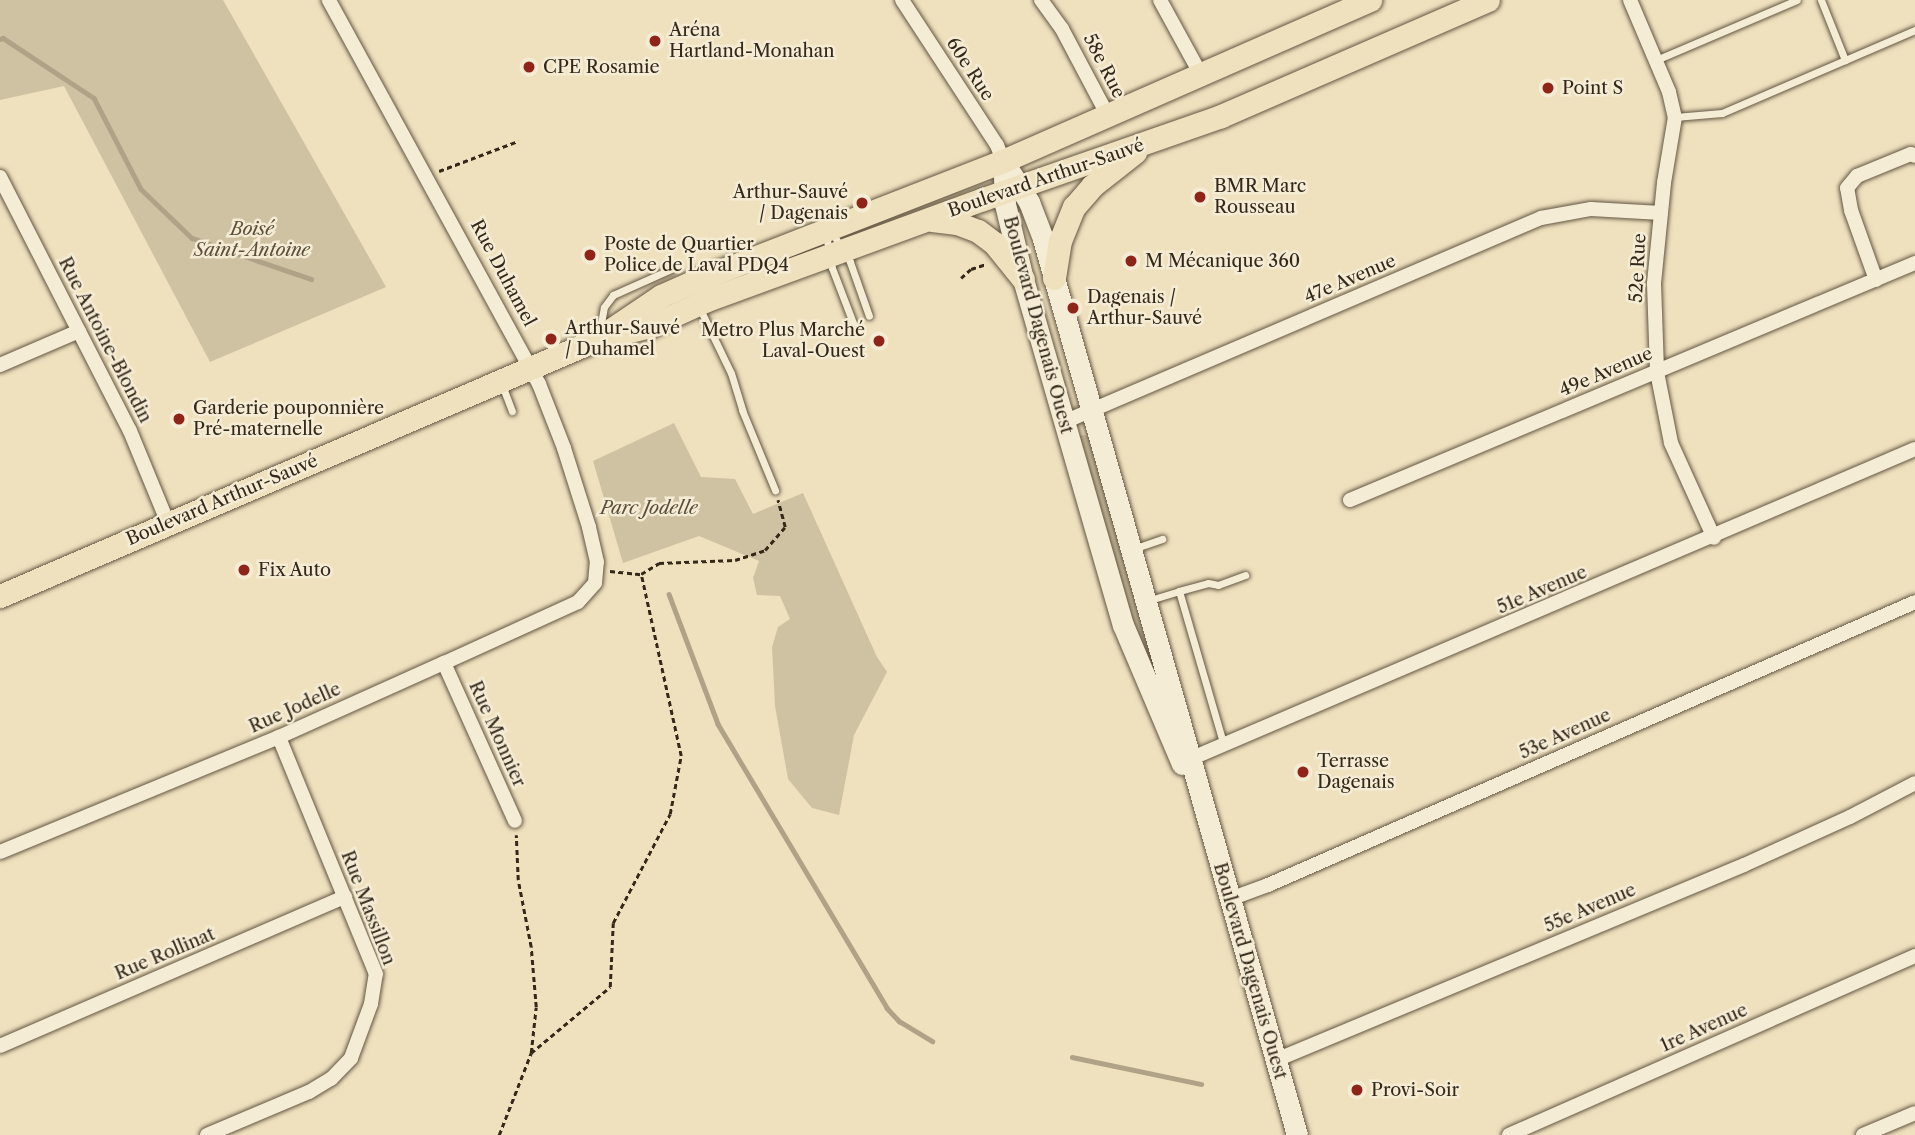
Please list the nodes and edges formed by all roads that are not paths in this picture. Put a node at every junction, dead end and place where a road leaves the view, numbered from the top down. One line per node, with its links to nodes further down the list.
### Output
1 (330, 0): 36 (street, Rue Duhamel)
2 (902, 0): 18 (street, 60e Rue)
3 (1041, 0): 14 (street, 58e Rue)
4 (1160, 0): 13 (street)
5 (1370, 0): 13 (main road, Boulevard Arthur-Sauvé)
6 (1488, 0): 16 (main road, Boulevard Arthur-Sauvé)
7 (1630, 0): 11 (street, 52e Rue)
8 (1797, 0): 11 (lane)
9 (1821, 0): 12 (lane)
10 (1915, 30): 12 (lane)
11 (1656, 60): 15 (street, 52e Rue)
12 (1845, 60): 15 (lane)
13 (1201, 75): 14 (main road, Boulevard Arthur-Sauvé)
14 (1108, 116): 18 (main road, Boulevard Arthur-Sauvé)
15 (1675, 117): 21 (street, 52e Rue)
16 (1146, 143): 20 (main road, Boulevard Arthur-Sauvé); 27 (main road)
17 (1915, 156): 29 (street)
18 (1003, 161): 20 (main road, Boulevard Dagenais Ouest); 23 (main road, Boulevard Arthur-Sauvé)
19 (0, 177): 33 (street, Rue Antoine-Blondin)
20 (1012, 190): 22 (main road, Boulevard Arthur-Sauvé); 27 (main road, Boulevard Dagenais Ouest); 28 (main road, Boulevard Dagenais Ouest)
21 (1661, 213): 37 (street, 52e Rue); 39 (street, 47e Avenue)
22 (928, 220): 24 (main road, Boulevard Arthur-Sauvé); 28 (main road)
23 (827, 229): 24 (lane); 24 (lane); 26 (main road, Boulevard Arthur-Sauvé)
24 (836, 254): 30 (main road, Boulevard Arthur-Sauvé); 31 (lane); 32 (lane)
25 (1915, 263): 29 (street, 49e Avenue)
26 (676, 278): 30 (lane); 34 (main road, Boulevard Arthur-Sauvé)
27 (1054, 278): 39 (main road, Boulevard Dagenais Ouest)
28 (1023, 279): 41 (main road, Boulevard Dagenais Ouest)
29 (1876, 280): 37 (street, 49e Avenue)
30 (697, 305): 34 (main road, Boulevard Arthur-Sauvé); 43 (lane)
31 (869, 316)
32 (853, 323)
33 (79, 331): 35 (street); 45 (street, Rue Antoine-Blondin)
34 (598, 339): 36 (main road, Boulevard Arthur-Sauvé)
35 (0, 365)
36 (531, 368): 38 (main road, Boulevard Arthur-Sauvé); 50 (street, Rue Duhamel)
37 (1657, 372): 44 (street, 49e Avenue); 46 (street, 52e Rue)
38 (499, 380): 40 (lane); 45 (main road, Boulevard Arthur-Sauvé)
39 (1092, 410): 41 (street, 47e Avenue); 48 (main road, Boulevard Dagenais Ouest)
40 (512, 411)
41 (1064, 422): 58 (main road, Boulevard Dagenais Ouest)
42 (1915, 449): 46 (street, 51e Avenue)
43 (775, 490)
44 (1350, 500)
45 (169, 523): 52 (main road, Boulevard Arthur-Sauvé)
46 (1714, 538): 57 (street, 51e Avenue)
47 (1162, 539): 48 (lane)
48 (1132, 549): 53 (main road, Boulevard Dagenais Ouest)
49 (1245, 575): 51 (lane)
50 (597, 577): 55 (street, Rue Jodelle)
51 (1179, 591): 53 (lane); 57 (lane)
52 (0, 596)
53 (1147, 601): 58 (main road, Boulevard Dagenais Ouest)
54 (1915, 602): 63 (street, 53e Avenue)
55 (444, 663): 56 (street, Rue Jodelle); 60 (street, Rue Monnier)
56 (279, 737): 61 (street, Rue Jodelle); 62 (street, Rue Massillon)
57 (1224, 746): 58 (street, 51e Avenue)
58 (1186, 761): 63 (main road, Boulevard Dagenais Ouest)
59 (1915, 783): 66 (street, 55e Avenue)
60 (515, 821)
61 (0, 852)
62 (345, 897): 65 (street, Rue Rollinat); 68 (street, Rue Massillon)
63 (1230, 899): 66 (main road, Boulevard Dagenais Ouest)
64 (1915, 956): 70 (street, 1re Avenue)
65 (0, 1045)
66 (1276, 1060): 69 (main road, Boulevard Dagenais Ouest)
67 (1915, 1112): 71 (street)
68 (207, 1135)
69 (1297, 1135)
70 (1509, 1135)
71 (1863, 1135)

